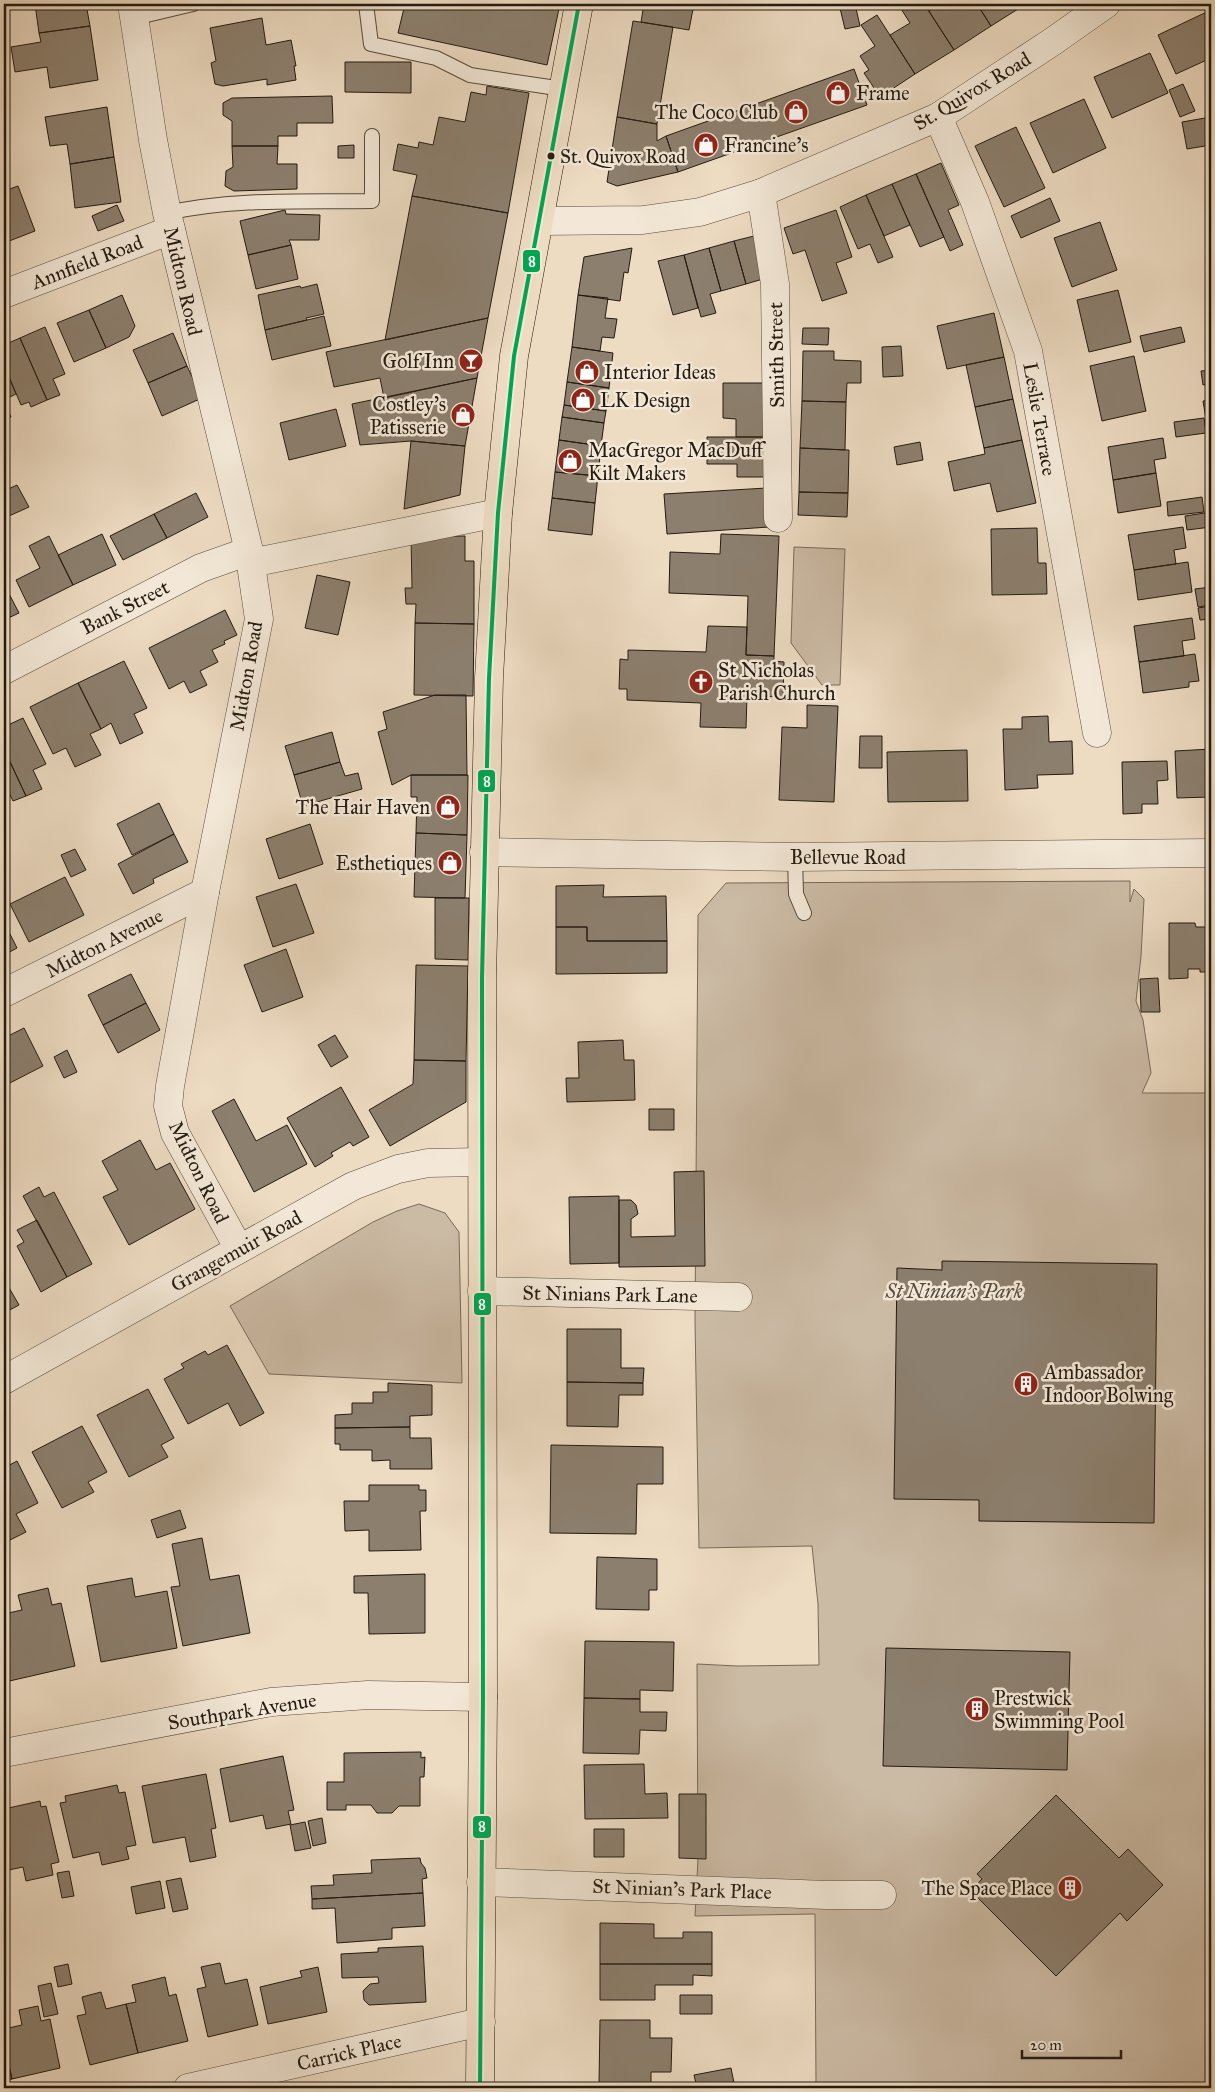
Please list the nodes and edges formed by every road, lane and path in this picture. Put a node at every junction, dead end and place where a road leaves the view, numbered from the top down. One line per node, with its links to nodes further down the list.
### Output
1 (193, 4): 5 (lane)
2 (366, 4): 6 (lane)
3 (579, 4): 6 (main road)
4 (1106, 4): 7 (street, St. Quivox Road)
5 (133, 11): 10 (street, Midton Road)
6 (563, 89): 11 (main road)
7 (938, 118): 9 (street, St. Quivox Road); 17 (street, Leslie Terrace)
8 (372, 136): 10 (lane)
9 (761, 193): 11 (street, St. Quivox Road); 14 (street, Smith Street)
10 (169, 221): 12 (street, Annfield Road); 15 (street, Midton Road)
11 (540, 221): 13 (main road)
12 (4, 294)
13 (498, 513): 15 (street, Bank Street); 18 (main road)
14 (778, 518)
15 (250, 557): 16 (street, Bank Street); 21 (street, Midton Road)
16 (4, 670)
17 (1097, 733)
18 (484, 852): 20 (street, Bellevue Road); 24 (main road)
19 (1211, 854): 20 (street, Bellevue Road)
20 (795, 857): 22 (lane)
21 (205, 892): 23 (street, Midton Avenue); 25 (street, Midton Road)
22 (804, 913)
23 (4, 994)
24 (481, 1162): 25 (street, Grangemuir Road); 26 (main road)
25 (238, 1249): 28 (street, Grangemuir Road)
26 (482, 1291): 27 (street, St Ninians Park Lane); 29 (main road)
27 (738, 1298)
28 (4, 1380)
29 (483, 1697): 30 (street, Southpark Avenue); 31 (main road)
30 (4, 1754)
31 (481, 1882): 32 (street, St Ninian's Park Place); 33 (main road)
32 (882, 1895)
33 (481, 2022): 34 (street, Carrick Place); 35 (main road)
34 (188, 2088)
35 (480, 2088)

